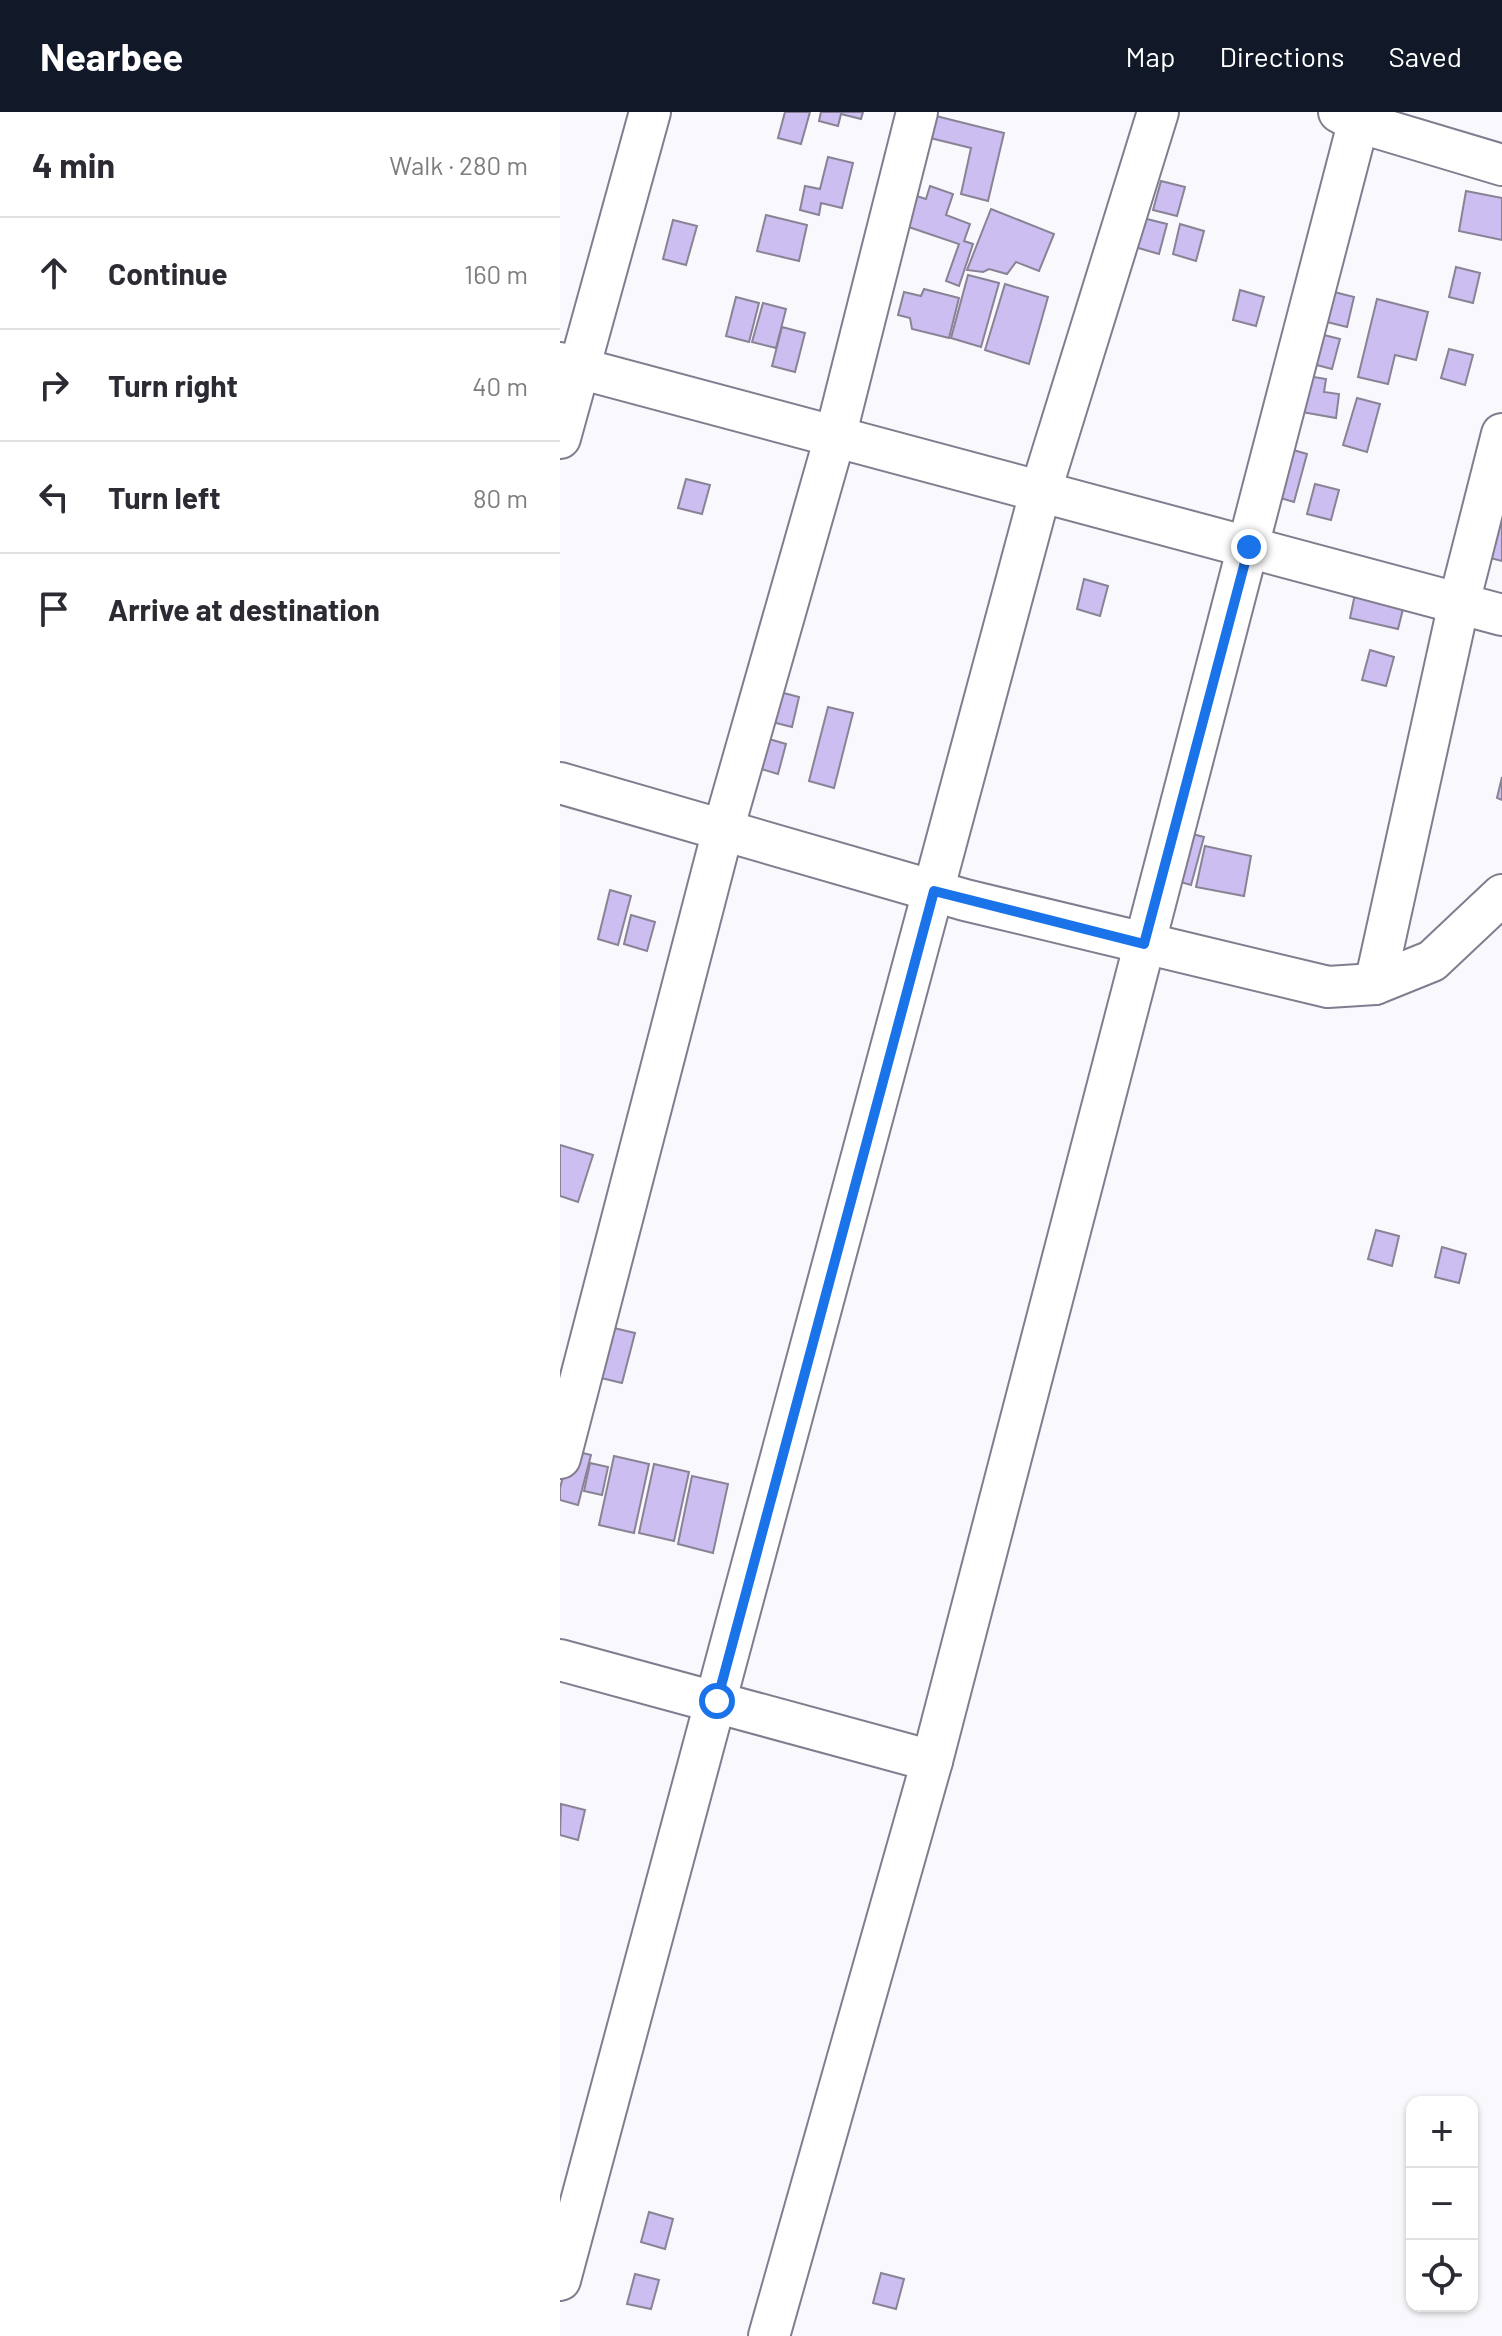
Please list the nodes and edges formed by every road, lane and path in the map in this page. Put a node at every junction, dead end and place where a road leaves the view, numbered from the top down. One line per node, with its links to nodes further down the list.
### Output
1 (650, 112): 6 (street)
2 (917, 112): 8 (street)
3 (1158, 112): 10 (street)
4 (1353, 115): 5 (street); 11 (street)
5 (1502, 165)
6 (570, 366): 8 (street); 9 (street)
7 (1502, 434): 12 (street)
8 (835, 437): 10 (street); 15 (street)
9 (560, 438)
10 (1040, 493): 11 (street); 16 (street)
11 (1249, 547): 12 (street); 18 (street)
12 (1459, 603): 13 (street); 19 (street)
13 (1502, 615)
14 (560, 783): 15 (street)
15 (723, 830): 16 (street); 20 (street)
16 (934, 891): 18 (street); 22 (street)
17 (1502, 895): 19 (street)
18 (1144, 944): 19 (street); 23 (street)
19 (1375, 984)
20 (560, 1458)
21 (560, 1660): 22 (street)
22 (717, 1701): 23 (street); 24 (street)
23 (932, 1761): 25 (street)
24 (560, 2280)
25 (769, 2336)

